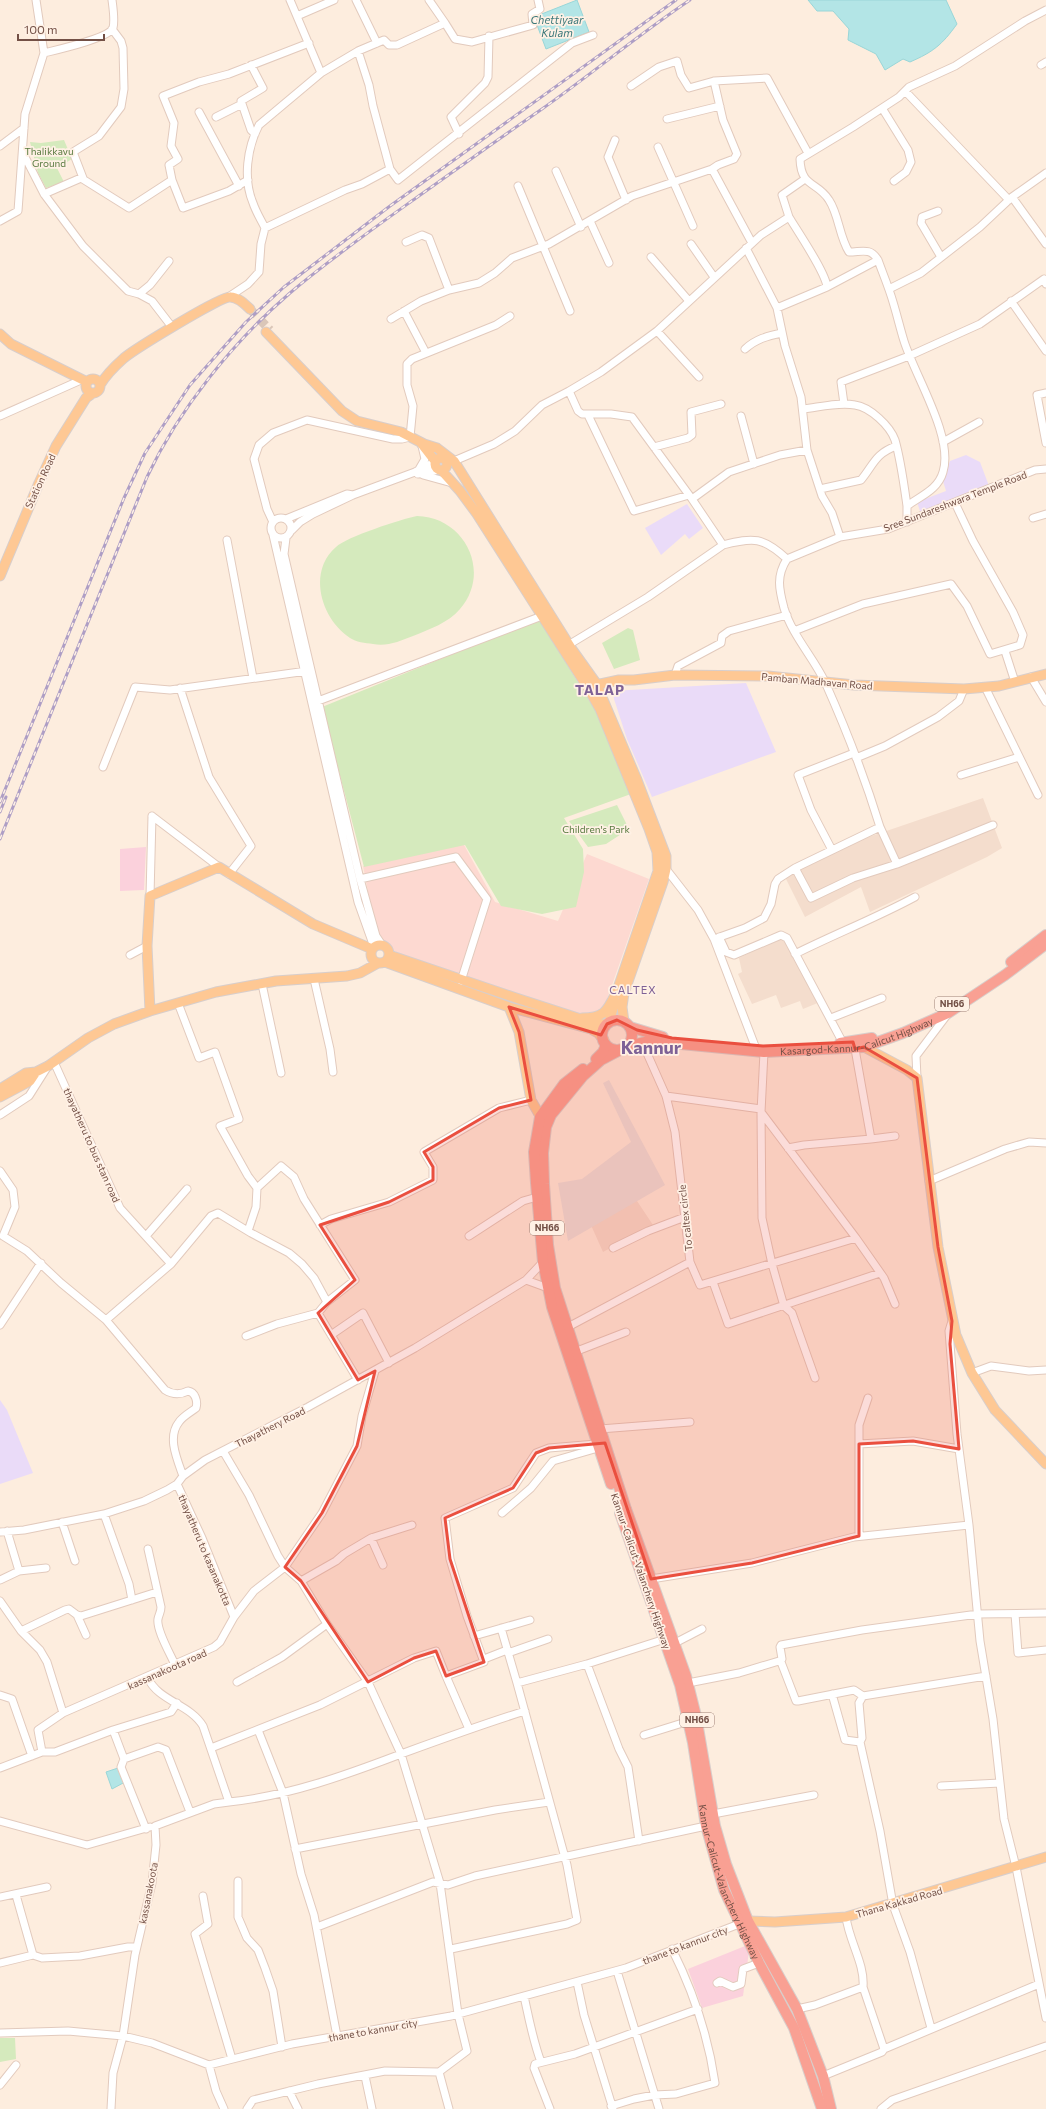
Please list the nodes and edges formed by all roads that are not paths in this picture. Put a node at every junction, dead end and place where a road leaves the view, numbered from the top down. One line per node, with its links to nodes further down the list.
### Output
1 (36, 0): 17 (street)
2 (112, 0): 11 (street)
3 (290, 0): 9 (street)
4 (334, 0): 9 (street)
5 (356, 0): 15 (street)
6 (429, 0): 10 (street)
7 (538, 0): 13 (street)
8 (1046, 10): 22 (street)
9 (297, 16): 14 (street)
10 (445, 23): 13 (street); 15 (street)
11 (112, 29): 17 (street); 41 (street)
12 (593, 35): 31 (street)
13 (489, 36): 31 (street)
14 (309, 43): 18 (street); 19 (street)
15 (377, 43): 16 (street)
16 (358, 51): 19 (street); 37 (street)
17 (44, 53): 29 (street)
18 (251, 65): 23 (street); 43 (street)
19 (321, 73): 30 (street)
20 (714, 81): 21 (street); 24 (street); 35 (street)
21 (632, 86)
22 (905, 91): 25 (street); 50 (street)
23 (242, 104): 27 (street); 30 (street)
24 (720, 106): 28 (street); 38 (street)
25 (882, 108): 35 (street); 45 (street)
26 (199, 112): 47 (street)
27 (216, 117)
28 (667, 119)
29 (24, 128): 33 (street); 36 (street)
30 (255, 134): 44 (street)
31 (459, 134): 37 (street)
32 (615, 140): 51 (street)
33 (0, 146)
34 (658, 147): 46 (street)
35 (808, 153): 42 (street)
36 (23, 154): 49 (street); 54 (street)
37 (390, 169): 58 (street)
38 (712, 169): 46 (street); 60 (street)
39 (556, 171): 57 (street)
40 (1046, 173): 50 (street)
41 (83, 178): 43 (street); 49 (street)
42 (805, 179): 53 (street); 67 (street)
43 (172, 180): 47 (street)
44 (248, 180): 47 (street); 58 (street)
45 (894, 181)
46 (673, 182): 51 (street); 56 (street)
47 (239, 186)
48 (518, 186): 63 (street)
49 (44, 194): 75 (street)
50 (1011, 198): 62 (street); 66 (street)
51 (626, 200): 55 (street)
52 (938, 211): 66 (street)
53 (789, 217): 60 (street); 72 (street)
54 (0, 221)
55 (590, 222): 57 (street); 69 (street)
56 (693, 226)
57 (581, 227): 63 (street)
58 (265, 228): 76 (street)
59 (406, 242): 74 (street)
60 (752, 243): 64 (street)
61 (691, 244): 70 (street)
62 (1046, 244)
63 (542, 247): 74 (street); 82 (street)
64 (746, 248): 70 (street); 79 (street)
65 (650, 256): 77 (street)
66 (941, 257): 73 (street)
67 (878, 260): 72 (street); 73 (street)
68 (169, 261): 75 (street)
69 (609, 263)
70 (714, 277): 77 (street)
71 (1045, 280): 78 (street)
72 (827, 287): 79 (street)
73 (888, 289): 94 (street)
74 (449, 290): 81 (street)
75 (139, 294): 85 (street)
76 (229, 299): 80 (main road); 85 (main road, Station Road); 90 (main road)
77 (689, 301): 87 (street)
78 (1010, 301): 92 (street); 94 (street)
79 (777, 308): 88 (street)
80 (249, 310)
81 (404, 311): 84 (street); 93 (street)
82 (570, 311)
83 (510, 316): 93 (street)
84 (391, 319)
85 (172, 327): 90 (main road, Station Road)
86 (268, 331): 106 (main road)
87 (657, 331): 95 (street); 97 (street)
88 (782, 333): 91 (street); 101 (street)
89 (0, 334): 96 (main road)
90 (160, 336): 96 (main road, Station Road)
91 (745, 349)
92 (1046, 351)
93 (426, 353): 106 (street)
94 (909, 356): 100 (street); 107 (street)
95 (699, 377)
96 (90, 387): 103 (street); 135 (main road, Station Road)
97 (569, 391): 102 (street); 113 (street)
98 (1046, 393): 109 (street)
99 (721, 404): 111 (street)
100 (844, 404): 101 (street); 110 (street)
101 (803, 409): 112 (street)
102 (588, 415): 111 (street); 120 (street)
103 (0, 416)
104 (741, 416): 114 (street)
105 (979, 422): 107 (street)
106 (410, 437): 108 (main road); 126 (street)
107 (943, 442): 122 (street)
108 (421, 443): 113 (main road); 113 (main road); 116 (street)
109 (1046, 443)
110 (896, 446): 118 (street); 122 (street)
111 (654, 447): 120 (street)
112 (807, 450): 114 (street); 118 (street)
113 (443, 463): 116 (street); 117 (main road); 140 (main road)
114 (754, 464): 120 (street)
115 (1046, 469): 121 (street, Sree Sundareshwara Temple Road)
116 (419, 472): 117 (street); 119 (street)
117 (454, 484): 138 (main road)
118 (820, 489): 130 (street)
119 (353, 495): 125 (street); 128 (street)
120 (691, 497): 133 (street)
121 (955, 503): 127 (street, Sree Sundareshwara Temple Road); 141 (street)
122 (907, 506): 127 (street)
123 (1046, 514): 124 (street)
124 (1034, 518)
125 (286, 519): 126 (street); 128 (street)
126 (273, 522): 129 (street)
127 (907, 522): 130 (street, Sree Sundareshwara Temple Road)
128 (292, 530): 131 (street)
129 (273, 535): 131 (street); 142 (street)
130 (840, 537): 134 (street, Sree Sundareshwara Temple Road)
131 (286, 538): 142 (street)
132 (227, 540): 146 (street)
133 (723, 545): 134 (street); 140 (street)
134 (787, 559): 137 (street)
135 (2, 565): 136 (main road, Station Road)
136 (0, 576)
137 (787, 615): 139 (street); 144 (street)
138 (542, 616): 140 (main road); 155 (street)
139 (794, 631): 141 (street); 148 (street)
140 (566, 647): 150 (main road)
141 (1005, 651): 149 (street)
142 (308, 671): 146 (street); 155 (street); 177 (street)
143 (1046, 674): 145 (main road, Pamban Madhavan Road)
144 (674, 675): 147 (main road, Pamban Madhavan Road); 148 (main road, Pamban Madhavan Road)
145 (1031, 677): 149 (main road, Pamban Madhavan Road); 156 (street)
146 (253, 678): 152 (street)
147 (619, 680): 150 (main road, Pamban Madhavan Road); 154 (main road)
148 (824, 681): 153 (main road, Pamban Madhavan Road); 157 (street)
149 (1015, 682): 151 (main road, Pamban Madhavan Road)
150 (592, 685): 154 (main road); 168 (main road)
151 (985, 687): 153 (main road, Pamban Madhavan Road); 158 (street)
152 (180, 688): 159 (street); 169 (street)
153 (964, 689): 157 (street)
154 (602, 695): 168 (main road)
155 (318, 701): 170 (street)
156 (1046, 702)
157 (855, 756): 163 (street); 164 (street)
158 (1019, 757): 160 (street); 161 (street)
159 (103, 767)
160 (962, 775)
161 (1038, 795)
162 (994, 825): 165 (street)
163 (880, 827): 164 (street); 165 (street)
164 (832, 850): 167 (street)
165 (897, 864): 167 (street)
166 (219, 867): 169 (main road); 171 (main road); 171 (street)
167 (795, 868): 174 (street)
168 (662, 870): 174 (street); 184 (main road)
169 (229, 874): 177 (main road)
170 (360, 879): 177 (street); 182 (street)
171 (150, 896): 176 (main road)
172 (915, 897): 178 (street)
173 (1046, 935): 198 (highway, Kasargod-Kannur-Calicut Highway / NH66)
174 (716, 938): 178 (street); 199 (street)
175 (1046, 944): 189 (highway, Kasargod-Kannur-Calicut Highway / NH66)
176 (147, 946): 179 (street); 188 (main road)
177 (376, 947): 180 (main road); 180 (main road)
178 (795, 954): 191 (street)
179 (130, 955)
180 (384, 960): 181 (main road); 182 (main road); 187 (main road)
181 (314, 979): 183 (main road); 204 (street)
182 (460, 981): 190 (main road)
183 (262, 984): 186 (main road); 205 (street)
184 (621, 992): 190 (main road); 192 (main road); 193 (main road); 194 (main road)
185 (882, 998): 191 (street)
186 (178, 1003): 188 (main road); 221 (street)
187 (509, 1007): 197 (main road); 210 (main road)
188 (150, 1011): 202 (main road)
189 (948, 1013): 198 (highway, Kasargod-Kannur-Calicut Highway / NH66); 206 (street)
190 (582, 1018): 192 (main road)
191 (831, 1018): 198 (street)
192 (608, 1023): 193 (highway, NH66); 197 (highway, NH66)
193 (627, 1024): 194 (highway, Kasargod-Kannur-Calicut Highway / NH66); 200 (highway)
194 (640, 1031): 195 (highway, Kasargod-Kannur-Calicut Highway / NH66)
195 (667, 1039): 196 (highway); 199 (highway, Kasargod-Kannur-Calicut Highway / NH66); 201 (highway, Kasargod-Kannur-Calicut Highway / NH66)
196 (642, 1042): 200 (highway); 208 (street, To caltex circle)
197 (605, 1043): 200 (highway); 213 (highway, Kannur-Calicut-Valanchery Highway / NH66)
198 (854, 1045): 199 (highway, Kasargod-Kannur-Calicut Highway / NH66); 201 (highway, Kasargod-Kannur-Calicut Highway / NH66); 206 (main road); 216 (street)
199 (755, 1046)
200 (624, 1048): 214 (highway, Kannur-Calicut-Valanchery Highway / NH66)
201 (764, 1052): 211 (street)
202 (51, 1064): 203 (main road); 212 (street); 227 (street, thayatheru to bus stan road)
203 (36, 1072): 207 (main road); 209 (main road)
204 (333, 1072)
205 (281, 1073)
206 (917, 1078): 220 (main road)
207 (0, 1089)
208 (666, 1096): 211 (street); 224 (street, To caltex circle)
209 (0, 1097)
210 (531, 1100): 213 (main road); 225 (street)
211 (761, 1111): 218 (street); 235 (street)
212 (0, 1115)
213 (540, 1117): 214 (main road); 223 (highway, Kannur-Calicut-Valanchery Highway / NH66)
214 (546, 1127): 239 (highway, Kannur-Calicut-Valanchery Highway / NH66)
215 (894, 1136): 216 (street)
216 (871, 1139): 218 (street)
217 (1046, 1143): 220 (street)
218 (788, 1148): 229 (street)
219 (0, 1170): 233 (street)
220 (929, 1181): 245 (main road)
221 (257, 1188): 225 (street); 226 (street)
222 (187, 1189): 227 (street)
223 (537, 1197): 228 (street); 231 (highway, Kannur-Calicut-Valanchery Highway / NH66)
224 (685, 1217): 230 (street); 232 (street, To caltex circle)
225 (320, 1225): 240 (street)
226 (248, 1231): 234 (street); 240 (street)
227 (146, 1236): 234 (street, thayatheru to bus stan road)
228 (469, 1236)
229 (856, 1238): 235 (street); 236 (street)
230 (613, 1248)
231 (543, 1262): 237 (street, Thayathery Road); 239 (highway, Kannur-Calicut-Valanchery Highway / NH66)
232 (690, 1262): 238 (street); 247 (street, To caltex circle)
233 (41, 1263): 244 (street); 246 (street)
234 (171, 1264): 244 (street)
235 (772, 1264): 238 (street); 242 (street)
236 (880, 1273): 241 (street); 242 (street)
237 (526, 1280): 239 (street); 252 (street, Thayathery Road)
238 (713, 1282): 242 (street)
239 (551, 1288): 247 (highway, Kannur-Calicut-Valanchery Highway / NH66); 262 (highway, Kannur-Calicut-Valanchery Highway / NH66)
240 (327, 1302): 243 (street)
241 (895, 1304)
242 (784, 1306): 256 (street)
243 (318, 1313): 249 (street); 250 (street)
244 (106, 1320): 266 (street)
245 (952, 1321): 255 (main road); 263 (street)
246 (0, 1325)
247 (568, 1327): 251 (highway, Kannur-Calicut-Valanchery Highway / NH66)
248 (626, 1332): 251 (street)
249 (331, 1335): 252 (street); 257 (street)
250 (246, 1336)
251 (577, 1352): 260 (highway, Kannur-Calicut-Valanchery Highway / NH66)
252 (389, 1363): 254 (street, Thayathery Road)
253 (1046, 1370): 255 (street)
254 (375, 1371): 257 (street, Thayathery Road); 279 (street, kassanakoota road)
255 (972, 1373): 265 (main road)
256 (816, 1378)
257 (358, 1380): 264 (street, Thayathery Road)
258 (868, 1398): 261 (street)
259 (690, 1422): 260 (street)
260 (600, 1429): 282 (highway, Kannur-Calicut-Valanchery Highway / NH66)
261 (859, 1444): 263 (street); 274 (street)
262 (597, 1446): 268 (street); 299 (street); 301 (highway, Kannur-Calicut-Valanchery Highway / NH66)
263 (959, 1449): 272 (street)
264 (223, 1451): 266 (street, Thayathery Road); 279 (street)
265 (1046, 1464)
266 (183, 1476): 267 (street, Thayathery Road)
267 (176, 1484): 269 (street, Thayathery Road); 292 (street, thayatheru to kasanakotta)
268 (502, 1513)
269 (104, 1514): 270 (street, Thayathery Road); 287 (street)
270 (62, 1522): 273 (street, Thayathery Road); 277 (street)
271 (412, 1525): 275 (street)
272 (968, 1525): 274 (street); 289 (street)
273 (3, 1531): 281 (street)
274 (859, 1536): 282 (street)
275 (371, 1538): 278 (street); 284 (street)
276 (148, 1549): 285 (street)
277 (75, 1561)
278 (383, 1565)
279 (285, 1567): 284 (street); 292 (street, kassanakoota road)
280 (46, 1568): 281 (street)
281 (18, 1571): 283 (street)
282 (650, 1579): 302 (highway, Kannur-Calicut-Valanchery Highway / NH66)
283 (0, 1580)
284 (301, 1581): 294 (street)
285 (157, 1592): 287 (street); 308 (street)
286 (0, 1600): 297 (street)
287 (132, 1600): 291 (street)
288 (1046, 1613): 290 (street)
289 (978, 1614): 290 (street); 306 (street); 310 (street)
290 (1015, 1614): 303 (street)
291 (77, 1615): 297 (street); 298 (street)
292 (234, 1617): 308 (street, kassanakoota road)
293 (530, 1620): 295 (street)
294 (327, 1624): 312 (street); 313 (street)
295 (501, 1628): 299 (street); 304 (street)
296 (702, 1629): 302 (street)
297 (21, 1631): 321 (street)
298 (86, 1635)
299 (474, 1636): 305 (street)
300 (548, 1639): 304 (street)
301 (665, 1639): 307 (street); 322 (highway, Kannur-Calicut-Valanchery Highway / NH66)
302 (675, 1643): 315 (highway, Kannur-Calicut-Valanchery Highway / NH66)
303 (1046, 1650)
304 (507, 1652): 305 (street); 314 (street)
305 (484, 1659): 309 (street)
306 (780, 1662): 315 (street); 316 (street)
307 (588, 1664): 314 (street); 347 (street)
308 (175, 1665): 311 (street, kassanakoota road)
309 (446, 1676): 313 (street); 323 (street)
310 (986, 1676): 318 (street); 334 (street)
311 (148, 1678): 319 (street); 321 (street, kassanakoota road)
312 (237, 1682)
313 (368, 1682): 325 (street); 330 (street)
314 (517, 1683): 320 (street)
315 (688, 1683): 341 (highway, Kannur-Calicut-Valanchery Highway / NH66)
316 (832, 1694): 318 (street); 327 (street)
317 (0, 1695): 331 (street)
318 (863, 1696): 327 (street)
319 (177, 1703): 324 (street); 328 (street)
320 (525, 1711): 323 (street); 339 (street)
321 (63, 1713): 329 (street, kassanakoota road)
322 (689, 1721): 326 (street); 345 (highway, Kannur-Calicut-Valanchery Highway / NH66)
323 (469, 1729): 330 (street)
324 (113, 1730): 329 (street); 332 (street)
325 (258, 1730): 328 (street); 336 (street)
326 (644, 1734)
327 (860, 1742): 358 (street)
328 (211, 1748): 338 (street)
329 (42, 1752): 331 (street)
330 (401, 1754): 336 (street); 343 (street)
331 (32, 1756): 333 (street)
332 (124, 1759): 340 (street); 346 (street)
333 (0, 1768)
334 (1000, 1782): 335 (street); 351 (street)
335 (941, 1786)
336 (283, 1793): 338 (street); 348 (street)
337 (814, 1795): 341 (street)
338 (229, 1802): 340 (street)
339 (549, 1802): 343 (street); 349 (street)
340 (190, 1812): 344 (street)
341 (713, 1814): 360 (highway, Kannur-Calicut-Valanchery Highway / NH66)
342 (0, 1821): 346 (street)
343 (423, 1823): 348 (street); 353 (street)
344 (155, 1826): 346 (street); 362 (street, kassanakoota)
345 (706, 1826): 347 (street); 360 (highway, Kannur-Calicut-Valanchery Highway / NH66)
346 (146, 1829)
347 (639, 1841): 349 (street)
348 (295, 1849): 361 (street)
349 (565, 1857): 353 (street); 363 (street)
350 (1046, 1857): 351 (main road, Thana Kakkad Road)
351 (1016, 1867): 358 (main road, Thana Kakkad Road); 371 (street)
352 (238, 1881): 384 (street)
353 (440, 1883): 361 (street); 363 (street)
354 (47, 1887): 355 (street)
355 (16, 1895): 357 (street); 365 (street)
356 (203, 1896): 387 (street)
357 (0, 1897)
358 (893, 1905): 359 (main road, Thana Kakkad Road); 378 (street)
359 (846, 1917): 360 (main road, Thana Kakkad Road); 372 (street)
360 (743, 1923): 364 (street, thane to kannur city); 367 (highway, Kannur-Calicut-Valanchery Highway / NH66); 375 (highway, Kannur-Calicut-Valanchery Highway / NH66)
361 (317, 1927): 382 (street)
362 (136, 1947): 365 (street); 381 (street, kassanakoota)
363 (450, 1949): 376 (street)
364 (672, 1949): 368 (street, thane to kannur city); 374 (street)
365 (33, 1955): 366 (street)
366 (0, 1962)
367 (759, 1963): 370 (street); 406 (highway, Kannur-Calicut-Valanchery Highway / NH66)
368 (617, 1971): 369 (street, thane to kannur city); 379 (street)
369 (578, 1982): 373 (street, thane to kannur city); 385 (street)
370 (717, 1983)
371 (1039, 1984): 377 (street); 378 (street)
372 (863, 1987): 375 (street); 386 (street)
373 (524, 1996): 376 (street, thane to kannur city); 388 (street)
374 (698, 2009): 379 (street); 396 (street)
375 (797, 2009): 393 (highway, Kannur-Calicut-Valanchery Highway / NH66)
376 (458, 2014): 382 (street, thane to kannur city); 391 (street)
377 (1046, 2018)
378 (931, 2028): 386 (street)
379 (636, 2032): 385 (street); 396 (street)
380 (0, 2033): 381 (street)
381 (123, 2036): 390 (street); 398 (street, kassanakoota)
382 (337, 2036): 384 (street, thane to kannur city)
383 (1046, 2046): 408 (street)
384 (282, 2047): 387 (street, thane to kannur city)
385 (594, 2047): 388 (street); 397 (street)
386 (884, 2049): 393 (street)
387 (232, 2059): 390 (street, thane to kannur city)
388 (541, 2062): 404 (street)
389 (16, 2065): 394 (street)
390 (209, 2065): 399 (street)
391 (439, 2072): 392 (street); 403 (street)
392 (365, 2076): 395 (street); 402 (street)
393 (823, 2076): 407 (highway, Kannur-Calicut-Valanchery Highway / NH66)
394 (0, 2086)
395 (289, 2091): 400 (street); 401 (street)
396 (654, 2094): 397 (street); 405 (street)
397 (612, 2108)
398 (111, 2109)
399 (224, 2109)
400 (247, 2109)
401 (298, 2109)
402 (372, 2109)
403 (447, 2109)
404 (550, 2109)
405 (659, 2109)
406 (822, 2109)
407 (831, 2109)
408 (881, 2109)

